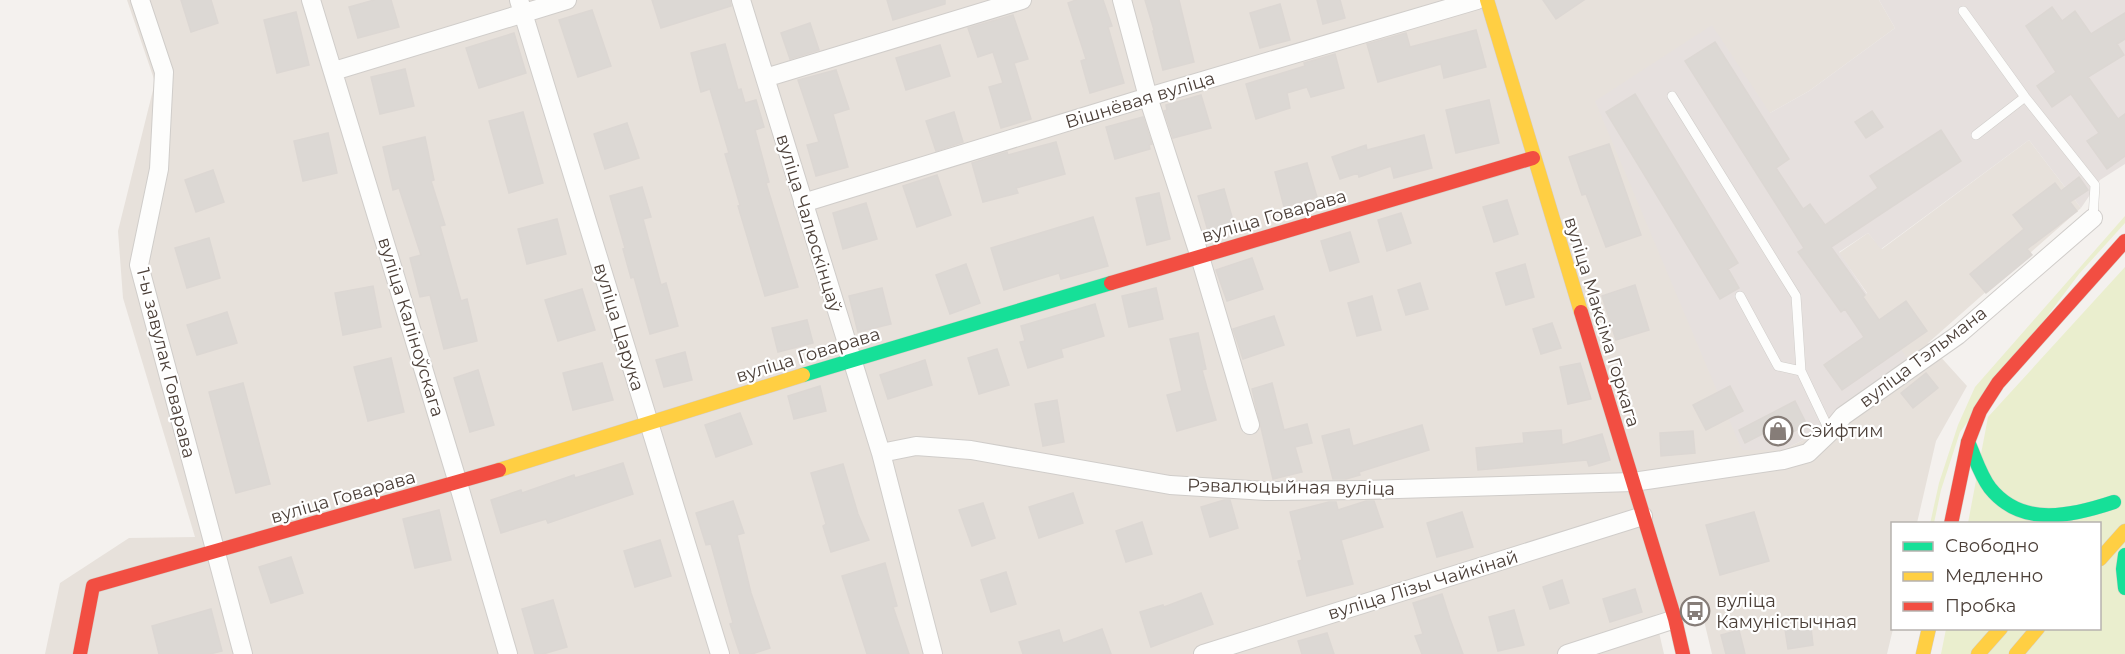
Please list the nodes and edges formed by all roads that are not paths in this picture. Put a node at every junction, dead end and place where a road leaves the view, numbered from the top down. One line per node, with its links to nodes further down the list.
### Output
1 (140, 0): 38 (street, 1-ы завулак Говарава)
2 (311, 0): 11 (street, вуліца Каліноўскага)
3 (567, 0): 9 (street)
4 (741, 0): 12 (street, вуліца Чалюскінцаў)
5 (1022, 0): 12 (street)
6 (1122, 0): 14 (street)
7 (1477, 0): 14 (street, Вішнёвая вуліца)
8 (1487, 0): 17 (street, вуліца Максіма Горкага)
9 (521, 7): 11 (street); 25 (street, вуліца Царука)
10 (1963, 10): 15 (lane)
11 (334, 71): 31 (street, вуліца Каліноўскага)
12 (765, 78): 18 (street, вуліца Чалюскінцаў)
13 (1672, 96): 24 (lane)
14 (1149, 97): 18 (street, Вішнёвая вуліца); 21 (street)
15 (2025, 97): 16 (lane); 19 (lane)
16 (1976, 135)
17 (1533, 158): 21 (street, вуліца Говарава); 30 (street, вуліца Максіма Горкага)
18 (803, 203): 23 (street, вуліца Чалюскінцаў)
19 (2092, 218): 27 (street, вуліца Тэльмана)
20 (2125, 241): 28 (street)
21 (1200, 256): 23 (street, вуліца Говарава); 26 (street)
22 (1740, 296): 24 (lane)
23 (852, 360): 25 (street, вуліца Говарава); 29 (street, вуліца Чалюскінцаў)
24 (1801, 371): 27 (lane)
25 (649, 423): 31 (street, вуліца Говарава); 49 (street, вуліца Царука)
26 (1250, 424)
27 (1830, 432): 30 (street, вуліца Тэльмана)
28 (1968, 442): 33 (street); 35 (street)
29 (881, 453): 30 (street, Рэвалюцыйная вуліца); 50 (street, вуліца Чалюскінцаў)
30 (1633, 482): 34 (street, вуліца Максіма Горкага)
31 (458, 483): 38 (street, вуліца Говарава); 48 (street, вуліца Каліноўскага)
32 (2125, 491): 33 (street)
33 (2114, 502): 36 (street)
34 (1643, 516): 42 (street, вуліца Максіма Горкага); 51 (street, вуліца Лізы Чайкінай)
35 (1951, 522)
36 (2096, 522)
37 (2125, 531): 40 (street)
38 (215, 552): 46 (street, вуліца Говарава); 47 (street, 1-ы завулак Говарава)
39 (2125, 555): 41 (street)
40 (2101, 558)
41 (2125, 588)
42 (1675, 619): 52 (street); 53 (street, вуліца Максіма Горкага)
43 (1929, 630): 54 (street)
44 (1999, 630): 55 (street)
45 (2036, 630): 56 (street)
46 (80, 654)
47 (243, 654)
48 (508, 654)
49 (720, 654)
50 (933, 654)
51 (1203, 654)
52 (1567, 654)
53 (1683, 654)
54 (1923, 654)
55 (1978, 654)
56 (2016, 654)

